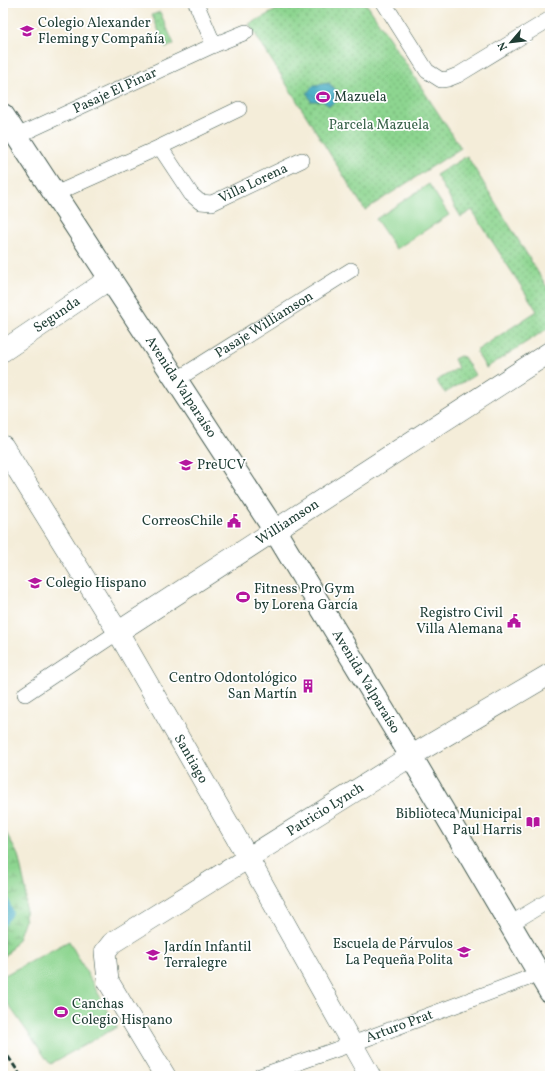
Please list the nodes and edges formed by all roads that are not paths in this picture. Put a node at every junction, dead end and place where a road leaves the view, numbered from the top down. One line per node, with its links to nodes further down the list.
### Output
1 (196, 3): 5 (street)
2 (384, 3): 3 (street)
3 (550, 19)
4 (246, 32): 5 (street, Pasaje El Pinar)
5 (214, 45): 8 (street, Pasaje El Pinar)
6 (238, 109): 9 (street)
7 (3, 115): 8 (main road, Avenida Valparaíso)
8 (17, 136): 11 (main road, Avenida Valparaíso)
9 (160, 147): 10 (street, Villa Lorena); 11 (street)
10 (302, 160)
11 (55, 194): 13 (main road, Avenida Valparaíso)
12 (352, 270): 16 (street, Pasaje Williamson)
13 (111, 278): 14 (street, Segunda); 16 (main road, Avenida Valparaíso)
14 (3, 350)
15 (550, 352): 18 (street, Williamson)
16 (176, 380): 18 (main road, Avenida Valparaíso)
17 (3, 446): 19 (street, Santiago)
18 (275, 531): 19 (street, Williamson); 22 (main road, Avenida Valparaíso)
19 (118, 632): 21 (street, Williamson); 23 (street, Santiago)
20 (550, 674): 22 (street, Patricio Lynch)
21 (25, 694)
22 (412, 756): 23 (street, Patricio Lynch); 25 (main road, Avenida Valparaíso)
23 (248, 858): 27 (street, Santiago); 28 (street, Patricio Lynch)
24 (550, 900): 25 (street)
25 (510, 924): 26 (main road, Avenida Valparaíso)
26 (545, 983): 27 (street, Arturo Prat)
27 (352, 1044): 29 (street, Arturo Prat); 30 (street, Santiago)
28 (165, 1076)
29 (260, 1076)
30 (370, 1076)

